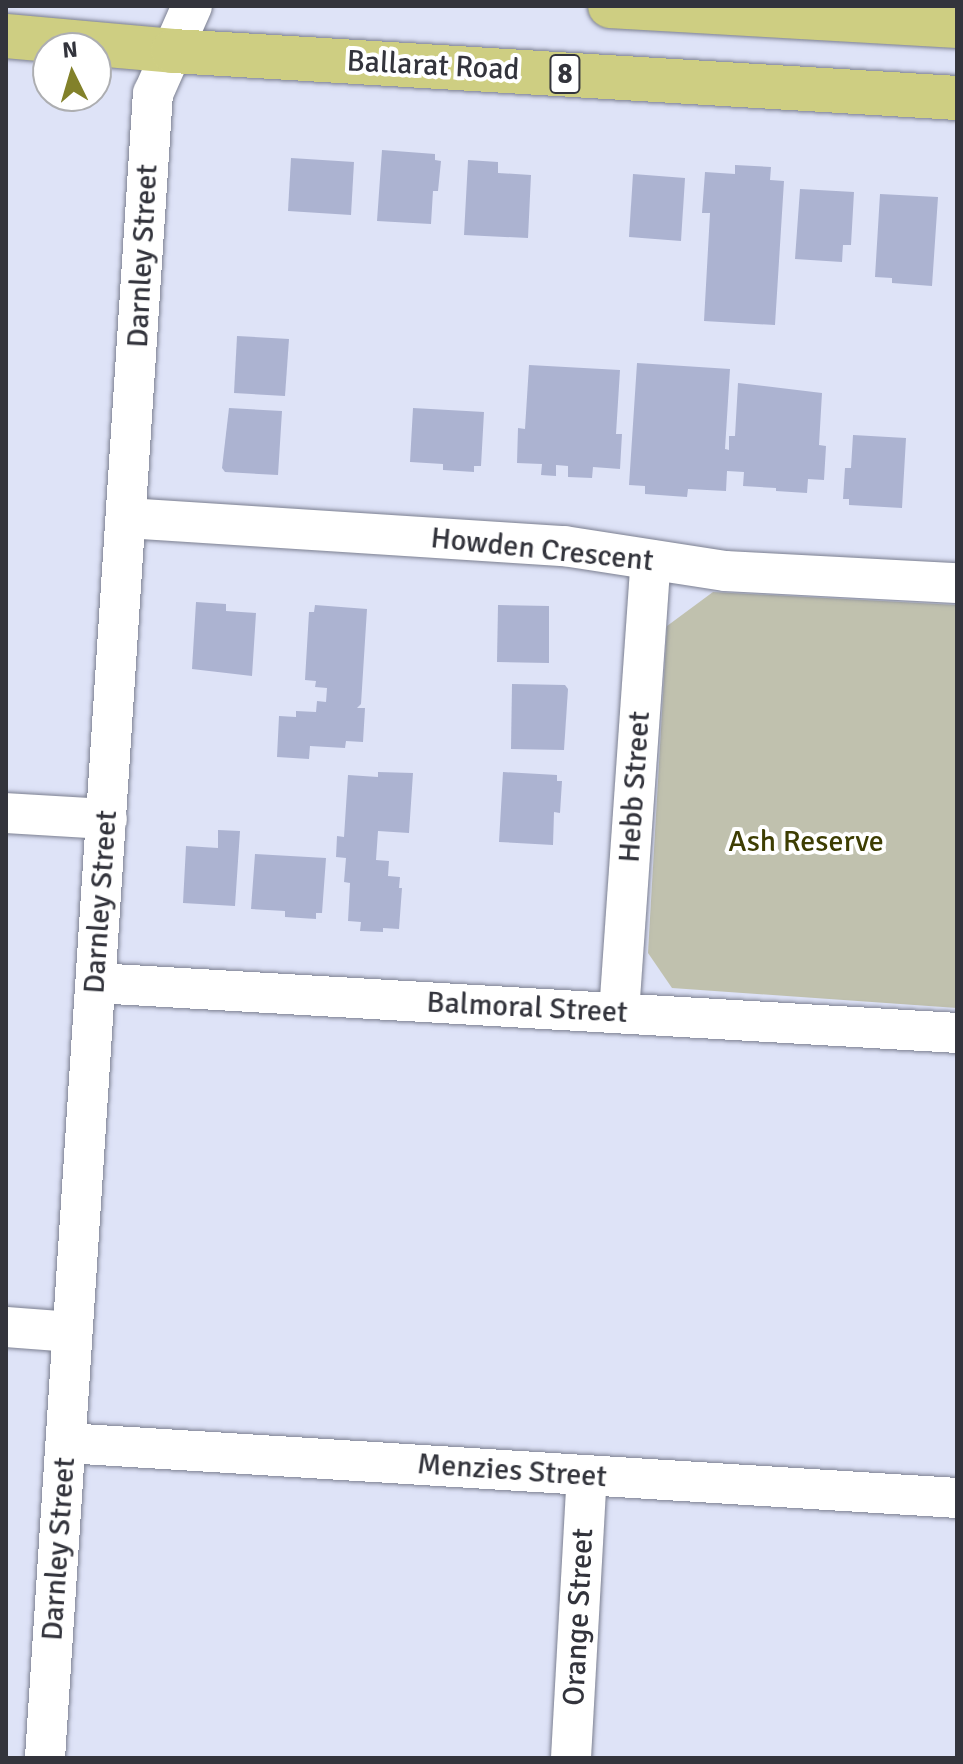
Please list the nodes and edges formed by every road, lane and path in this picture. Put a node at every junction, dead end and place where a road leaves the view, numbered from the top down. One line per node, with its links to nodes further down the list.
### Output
1 (192, 6): 5 (street, Darnley Street)
2 (610, 6): 3 (highway)
3 (957, 26)
4 (6, 36): 5 (highway, Ballarat Road / 8)
5 (173, 51): 6 (highway, Ballarat Road / 8); 7 (street, Darnley Street)
6 (957, 98)
7 (127, 518): 8 (street, Howden Crescent); 11 (street, Darnley Street)
8 (651, 560): 9 (street, Howden Crescent); 13 (street, Hebb Street)
9 (957, 583)
10 (6, 813): 11 (street)
11 (107, 819): 12 (street, Darnley Street)
12 (96, 983): 13 (street, Balmoral Street); 16 (street, Darnley Street)
13 (619, 1013): 14 (street, Balmoral Street)
14 (957, 1033)
15 (6, 1327): 16 (street)
16 (72, 1332): 17 (street, Darnley Street)
17 (66, 1443): 18 (street, Menzies Street); 20 (street, Darnley Street)
18 (587, 1476): 19 (street, Menzies Street); 21 (street, Orange Street)
19 (957, 1498)
20 (45, 1758)
21 (571, 1758)

